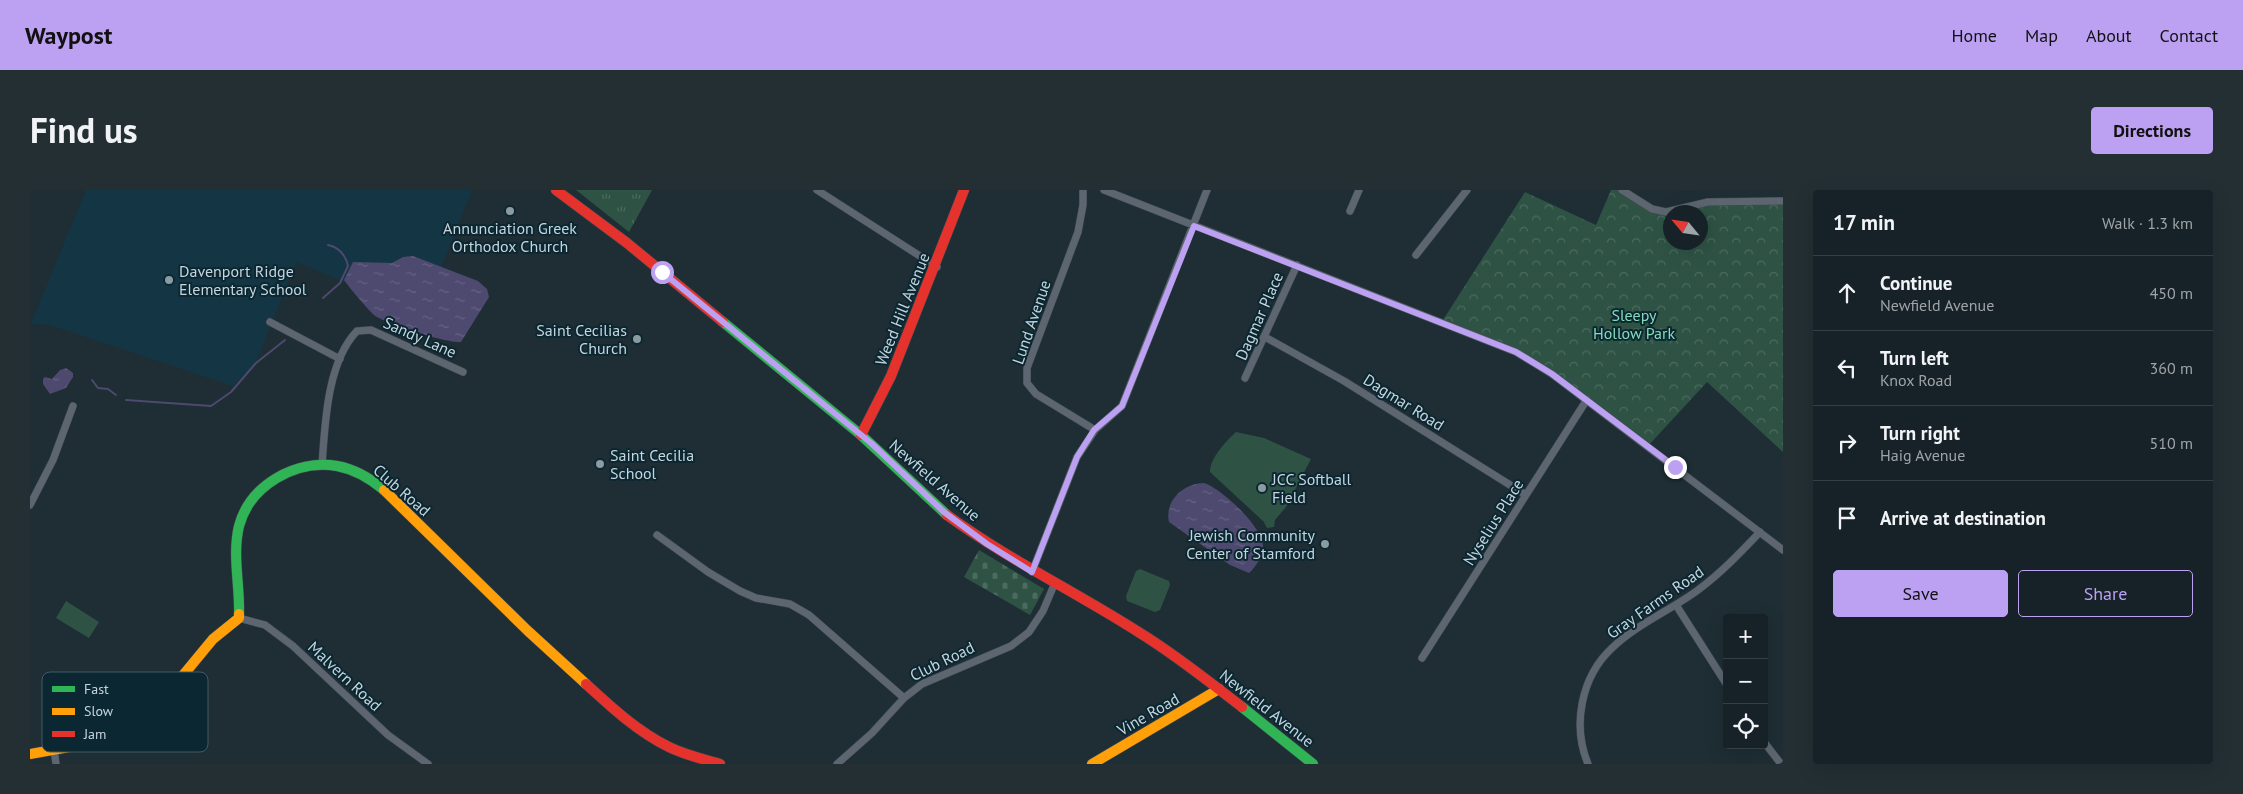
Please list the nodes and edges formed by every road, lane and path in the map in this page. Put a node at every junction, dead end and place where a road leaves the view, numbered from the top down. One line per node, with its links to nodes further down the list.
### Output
1 (556, 190): 24 (main road, Newfield Avenue)
2 (817, 190): 15 (street)
3 (964, 190): 15 (main road, Weed Hill Avenue)
4 (1083, 190): 23 (street, Lund Avenue)
5 (1104, 190): 12 (street)
6 (1207, 190): 12 (street)
7 (1359, 190): 11 (street)
8 (1467, 190): 13 (street)
9 (1622, 190): 10 (street)
10 (1783, 201)
11 (1350, 211)
12 (1194, 226): 14 (street); 23 (street)
13 (1416, 255)
14 (1297, 265): 17 (street, Dagmar Place); 21 (street)
15 (937, 267): 24 (main road, Weed Hill Avenue)
16 (270, 322): 18 (street)
17 (1265, 337): 20 (street, Dagmar Place); 26 (street, Dagmar Road)
18 (340, 359): 19 (street, Sandy Lane); 25 (street, Sandy Lane)
19 (463, 372)
20 (1245, 378)
21 (1586, 401): 26 (street, Nyselius Place); 28 (street)
22 (73, 406): 27 (street)
23 (1094, 430): 31 (street)
24 (861, 435): 31 (main road, Newfield Avenue)
25 (322, 465): 34 (main road, Club Road); 42 (main road, Club Road)
26 (1526, 495): 35 (street, Nyselius Place)
27 (30, 505)
28 (1760, 532): 30 (street); 33 (street, Gray Farms Road)
29 (657, 535): 39 (street)
30 (1783, 550)
31 (1032, 572): 32 (main road, Newfield Avenue)
32 (1054, 585): 38 (main road, Newfield Avenue); 39 (street, Club Road)
33 (1676, 605): 37 (street); 46 (street, Gray Farms Road)
34 (239, 618): 36 (main road); 41 (street, Malvern Road)
35 (1422, 658)
36 (185, 672)
37 (1723, 679)
38 (1219, 689): 44 (main road, Vine Road); 45 (main road, Newfield Avenue)
39 (904, 698): 43 (street, Club Road)
40 (1768, 747): 47 (street)
41 (428, 764)
42 (720, 764)
43 (836, 764)
44 (1092, 764)
45 (1314, 764)
46 (1588, 764)
47 (1782, 764)

